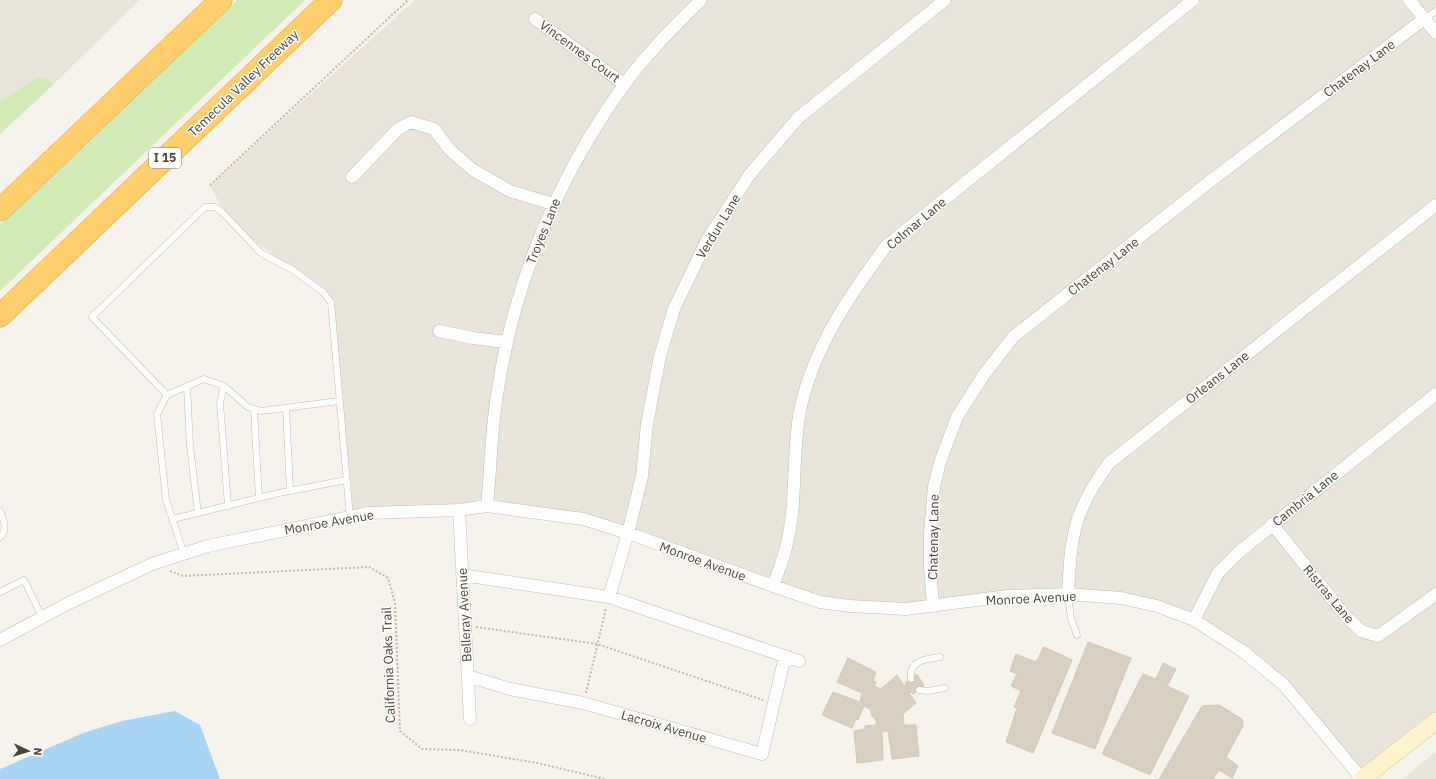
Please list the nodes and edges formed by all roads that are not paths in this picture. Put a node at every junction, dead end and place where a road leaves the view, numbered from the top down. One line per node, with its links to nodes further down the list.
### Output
1 (221, 0): 15 (highway)
2 (331, 0): 16 (highway, Temecula Valley Freeway / I 15)
3 (701, 0): 11 (street, Troyes Lane)
4 (945, 0): 37 (street, Verdun Lane)
5 (1192, 0): 41 (street, Colmar Lane)
6 (1408, 0): 9 (street)
7 (1436, 11): 9 (lane)
8 (535, 19): 11 (street, Vincennes Court)
9 (1424, 19): 10 (street); 46 (street, Chatenay Lane)
10 (1436, 34)
11 (624, 84): 13 (street, Troyes Lane)
12 (352, 177): 13 (street)
13 (553, 204): 18 (street, Troyes Lane)
14 (1436, 205): 43 (street, Orleans Lane)
15 (0, 210)
16 (0, 316)
17 (439, 331): 18 (street)
18 (506, 342): 30 (street, Troyes Lane)
19 (187, 386): 20 (lane); 22 (lane); 33 (lane)
20 (224, 386): 25 (lane); 29 (lane)
21 (1436, 394): 36 (street, Cambria Lane)
22 (167, 395): 23 (lane); 35 (lane)
23 (339, 401): 24 (lane); 26 (lane)
24 (286, 408): 25 (lane); 27 (lane)
25 (254, 409): 28 (lane)
26 (346, 480): 27 (lane); 34 (lane)
27 (290, 491): 28 (lane)
28 (259, 498): 29 (lane)
29 (228, 506): 33 (lane)
30 (487, 506): 31 (street, Monroe Avenue); 37 (street, Monroe Avenue)
31 (459, 510): 34 (street, Monroe Avenue); 40 (street, Belleray Avenue)
32 (0, 511): 38 (lane)
33 (198, 513): 35 (lane)
34 (350, 517): 39 (street, Monroe Avenue)
35 (173, 519): 39 (lane)
36 (1272, 524): 44 (street, Ristras Lane); 48 (street, Cambria Lane)
37 (628, 532): 41 (street, Monroe Avenue); 45 (street, Verdun Lane)
38 (0, 538)
39 (184, 554): 47 (street, Monroe Avenue)
40 (462, 575): 45 (street); 54 (street, Belleray Avenue)
41 (773, 586): 46 (street, Monroe Avenue)
42 (0, 592): 47 (lane)
43 (1068, 594): 46 (street, Monroe Avenue); 48 (street, Monroe Avenue); 49 (lane)
44 (1436, 594)
45 (609, 597): 51 (street)
46 (934, 606)
47 (42, 617): 50 (street, Monroe Avenue)
48 (1194, 620): 60 (street, Monroe Avenue)
49 (1077, 635)
50 (0, 640)
51 (785, 656): 53 (street); 54 (street, Lacroix Avenue)
52 (940, 657): 55 (lane)
53 (799, 661)
54 (468, 676): 58 (street, Belleray Avenue)
55 (911, 679)
56 (945, 688): 57 (lane)
57 (919, 690)
58 (470, 719)
59 (1436, 721): 60 (main road)
60 (1362, 779)

